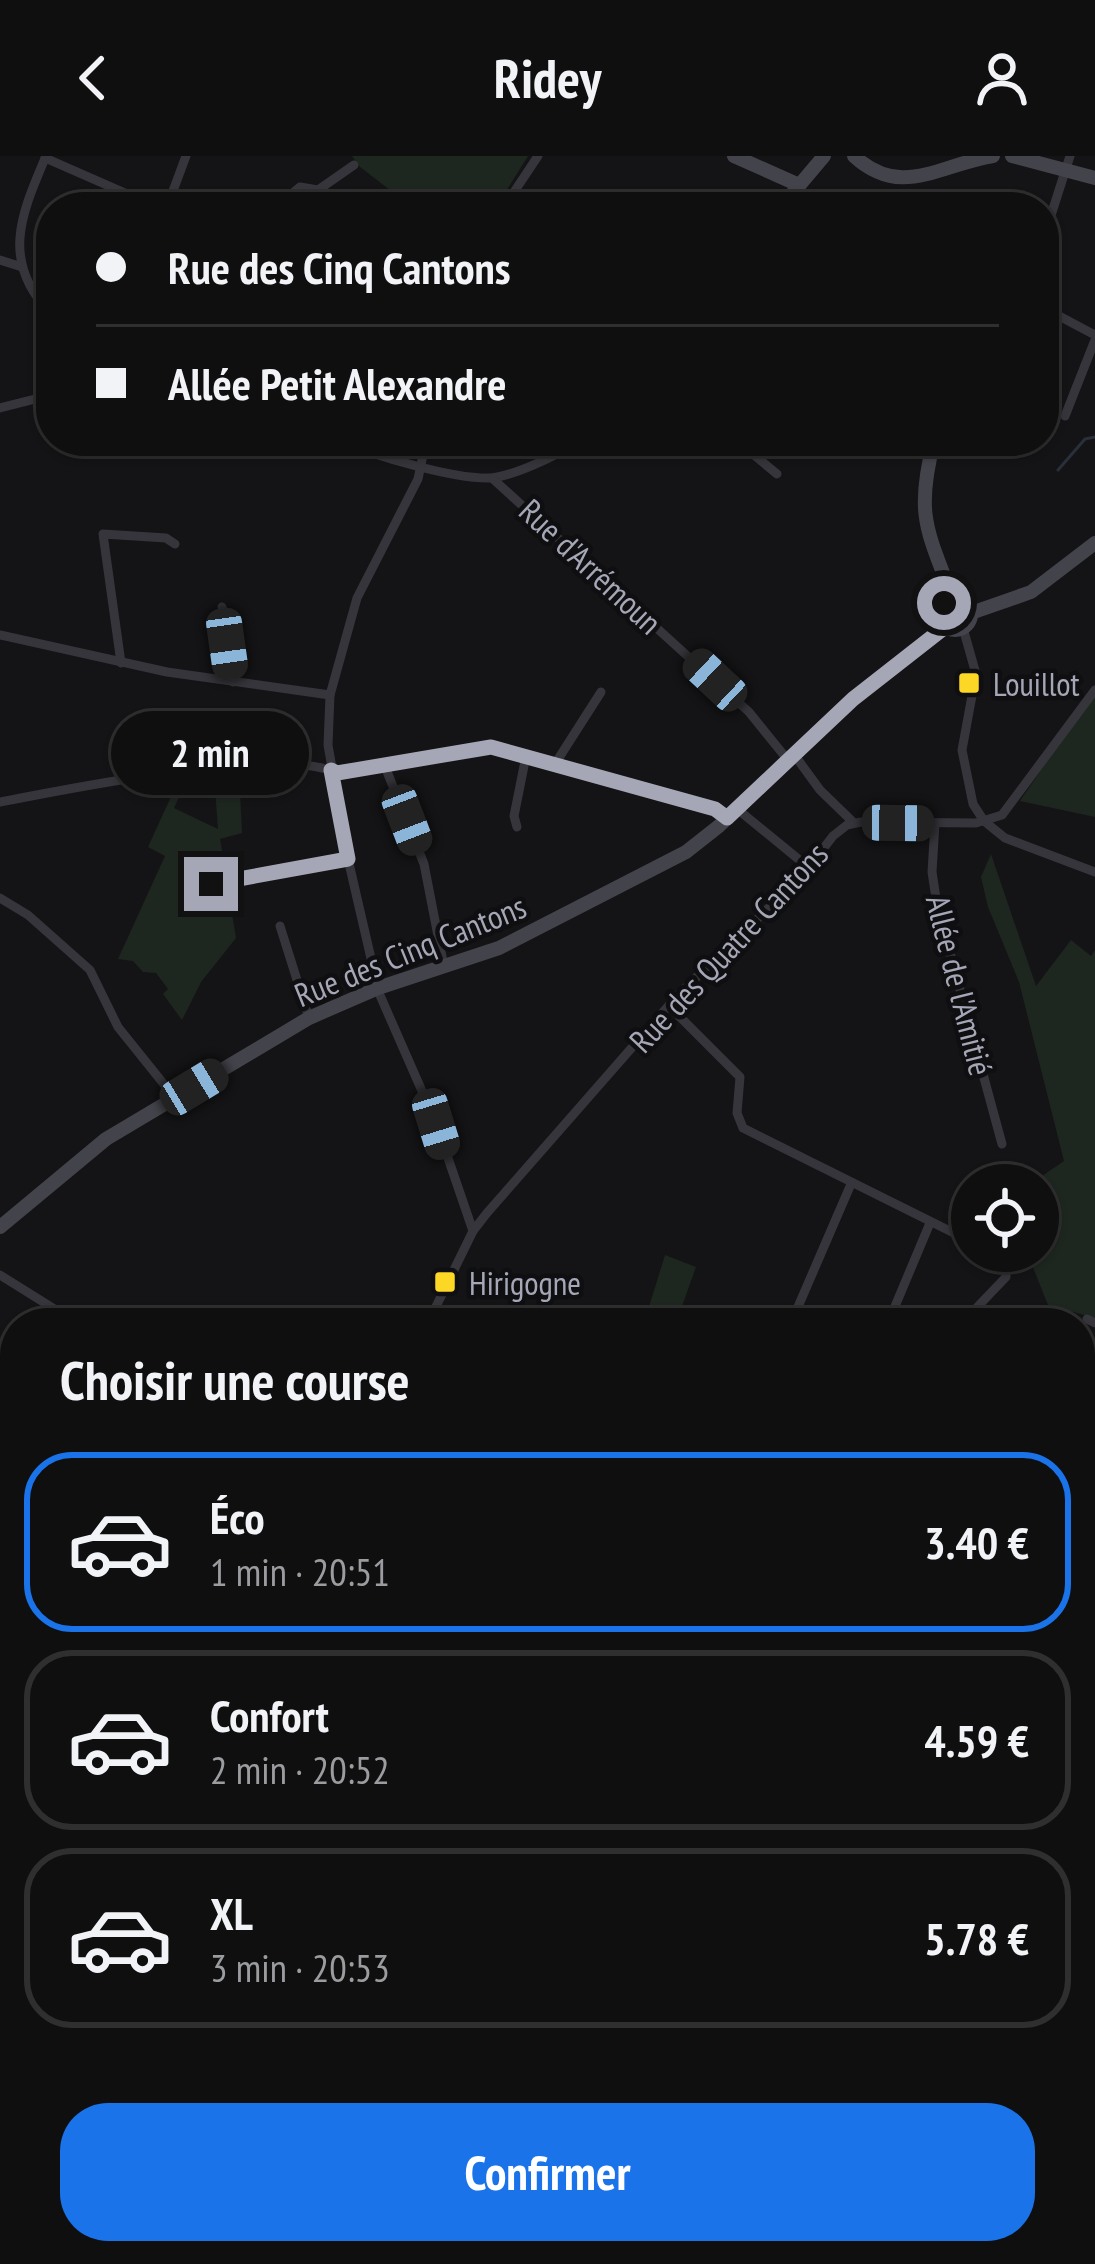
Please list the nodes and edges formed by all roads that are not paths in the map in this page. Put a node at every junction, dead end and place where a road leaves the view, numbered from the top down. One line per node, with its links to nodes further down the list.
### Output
1 (186, 156): 14 (street)
2 (538, 156): 16 (street)
3 (734, 156): 12 (street)
4 (824, 156): 12 (street)
5 (854, 156): 6 (street)
6 (993, 156)
7 (1012, 156): 9 (street)
8 (46, 157): 13 (street); 20 (street)
9 (1063, 161): 11 (street); 18 (street)
10 (354, 165): 15 (street)
11 (1095, 178)
12 (799, 185): 17 (street)
13 (124, 192)
14 (172, 192)
15 (294, 192)
16 (514, 192)
17 (793, 192)
18 (1055, 192)
19 (0, 260): 20 (street)
20 (22, 267): 21 (street)
21 (36, 290)
22 (1059, 317): 23 (street)
23 (1095, 337): 26 (street)
24 (36, 399): 25 (street)
25 (0, 407)
26 (1065, 416)
27 (390, 456): 32 (street)
28 (424, 456): 32 (street)
29 (555, 456): 34 (street)
30 (755, 456): 33 (street)
31 (930, 456): 37 (street)
32 (422, 466): 34 (street); 47 (street)
33 (777, 474)
34 (493, 478): 49 (street, Rue d'Arrémoun)
35 (1095, 543): 39 (street)
36 (175, 544): 43 (street)
37 (953, 598): 39 (street); 40 (street)
38 (222, 607): 44 (street)
39 (971, 613): 41 (street)
40 (945, 627): 41 (street); 49 (street, Rue des Cinq Cantons)
41 (963, 628): 55 (street)
42 (0, 635): 43 (street)
43 (121, 663): 44 (street)
44 (233, 682): 47 (street)
45 (1095, 690): 55 (street)
46 (601, 692): 51 (street)
47 (331, 695): 52 (street)
48 (526, 756): 50 (street); 51 (street); 58 (street)
49 (790, 756): 54 (street, Rue des Cinq Cantons); 56 (street, Rue d'Arrémoun)
50 (384, 764): 52 (street); 65 (street)
51 (555, 764): 54 (street)
52 (331, 770): 53 (street); 59 (street)
53 (0, 802)
54 (731, 813): 60 (street); 65 (street, Rue des Cinq Cantons)
55 (984, 821): 57 (street, Rue des Quatre Cantons); 61 (street)
56 (854, 823): 57 (street, Rue des Quatre Cantons); 60 (street, Rue des Quatre Cantons)
57 (935, 824): 70 (street, Allée de l'Amitié)
58 (518, 827)
59 (348, 859): 62 (street); 66 (street)
60 (808, 867): 67 (street, Rue des Quatre Cantons)
61 (1095, 872)
62 (211, 884)
63 (0, 898): 69 (street)
64 (280, 926): 68 (street)
65 (444, 967): 66 (street, Rue des Cinq Cantons)
66 (378, 988): 68 (street, Rue des Cinq Cantons); 74 (street)
67 (669, 1006): 71 (street); 74 (street, Rue des Quatre Cantons)
68 (309, 1018): 69 (street, Rue des Cinq Cantons)
69 (175, 1098): 73 (street, Rue des Cinq Cantons)
70 (1002, 1144)
71 (851, 1184): 72 (street); 80 (street)
72 (930, 1223): 75 (street); 81 (street)
73 (0, 1227)
74 (473, 1231): 79 (street, Rue des Quatre Cantons)
75 (951, 1232)
76 (1006, 1272): 82 (street)
77 (0, 1275): 78 (street)
78 (49, 1308)
79 (435, 1308)
80 (797, 1308)
81 (894, 1308)
82 (977, 1308)

